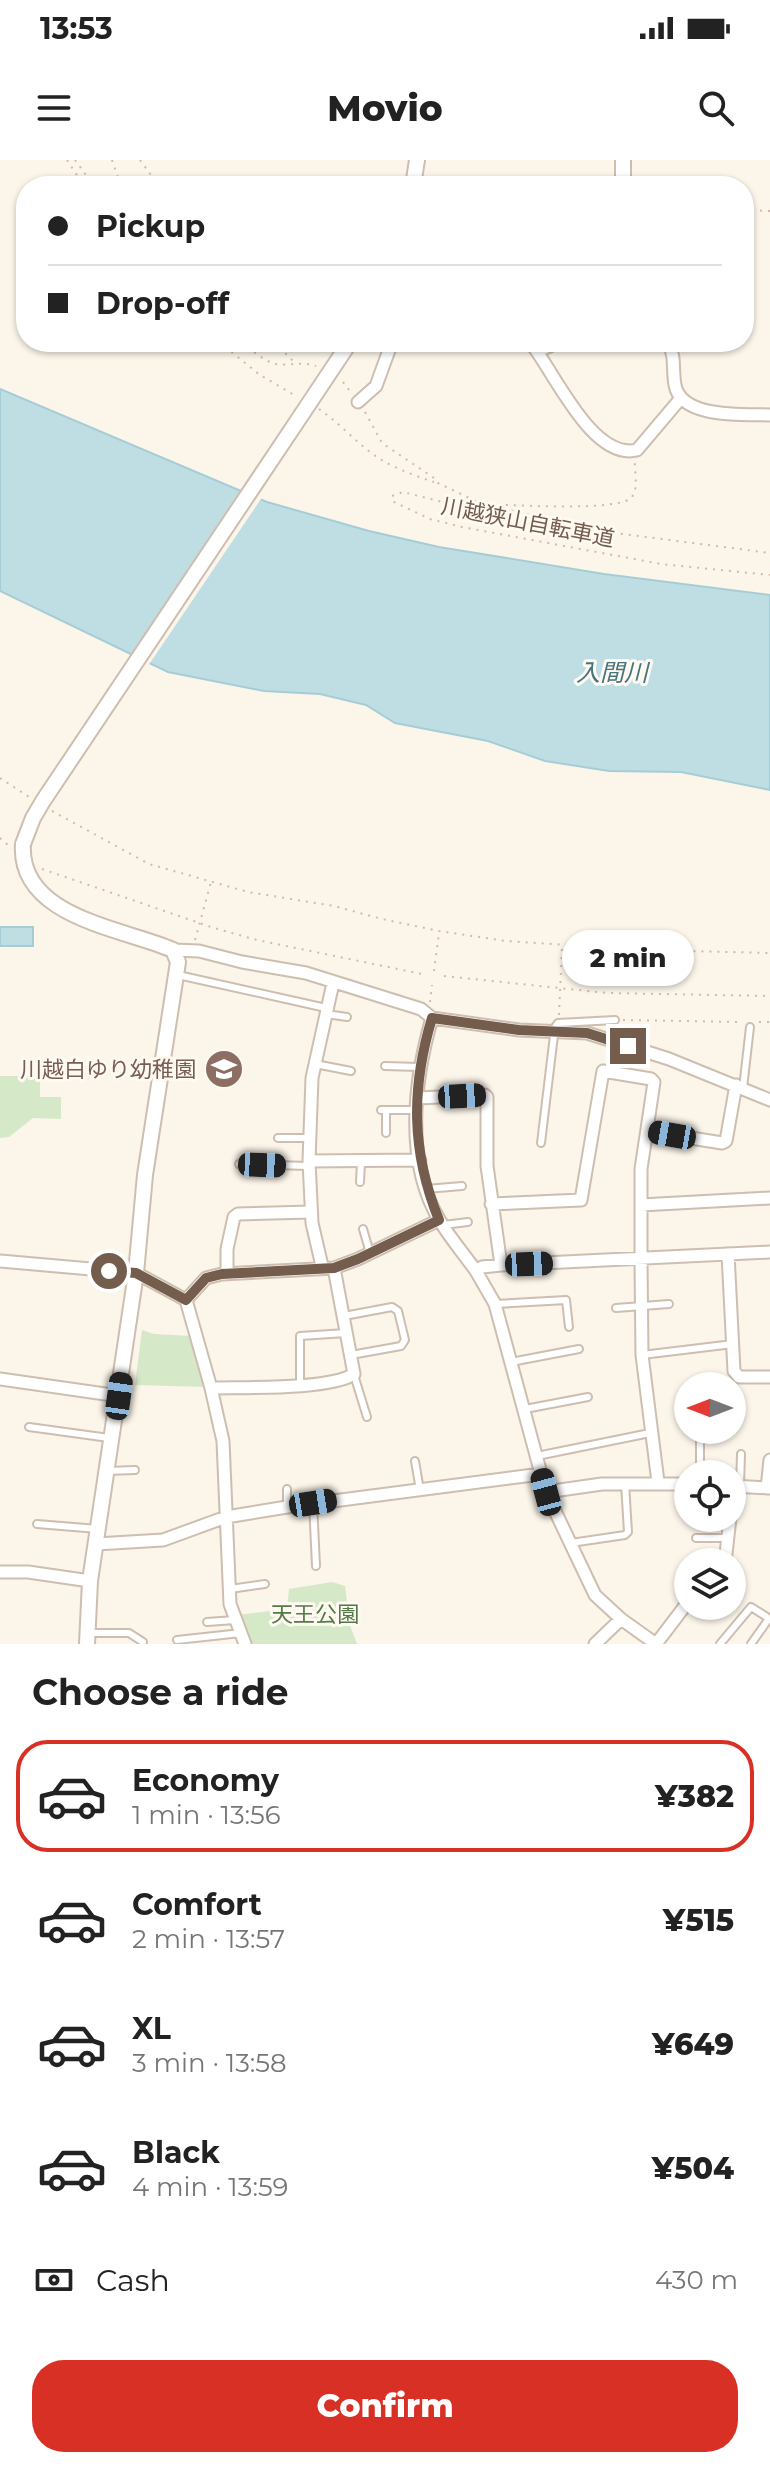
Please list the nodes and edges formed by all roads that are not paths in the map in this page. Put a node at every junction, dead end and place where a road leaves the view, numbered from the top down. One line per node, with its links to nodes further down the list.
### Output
1 (343, 352): 8 (street, bridge)
2 (388, 352): 6 (street)
3 (538, 352): 5 (street)
4 (673, 352): 5 (street)
5 (681, 398): 7 (street)
6 (358, 402)
7 (770, 415)
8 (173, 950): 9 (street); 10 (street)
9 (176, 974): 11 (lane); 51 (street)
10 (333, 983): 11 (street); 13 (street)
11 (326, 1011): 12 (lane); 17 (street)
12 (347, 1017)
13 (432, 1018): 16 (street); 19 (street)
14 (615, 1020): 16 (lane)
15 (752, 1025): 21 (lane)
16 (553, 1032): 21 (street); 28 (lane)
17 (315, 1064): 20 (lane); 27 (street)
18 (385, 1066): 19 (lane)
19 (419, 1067): 23 (street)
20 (351, 1071)
21 (740, 1087): 22 (street); 24 (street)
22 (770, 1100)
23 (417, 1104): 25 (lane); 29 (street); 37 (street)
24 (648, 1131): 37 (street); 38 (street)
25 (386, 1133)
26 (278, 1138): 27 (lane)
27 (310, 1138): 32 (street)
28 (541, 1143)
29 (420, 1160): 30 (street); 35 (street)
30 (361, 1162): 32 (street); 33 (lane)
31 (239, 1164): 32 (lane)
32 (309, 1164): 39 (street)
33 (360, 1182)
34 (462, 1186): 35 (lane)
35 (426, 1189): 40 (street)
36 (770, 1198): 38 (street)
37 (491, 1204): 48 (street)
38 (641, 1205): 46 (street)
39 (311, 1212): 49 (street); 52 (street)
40 (441, 1222): 41 (lane); 44 (street); 50 (street)
41 (468, 1222)
42 (363, 1229): 44 (lane)
43 (770, 1252): 45 (street)
44 (370, 1253): 49 (street)
45 (728, 1254): 46 (street); 61 (street)
46 (641, 1260): 48 (street); 56 (street)
47 (0, 1261): 51 (street)
48 (501, 1265): 50 (street)
49 (328, 1267): 52 (street); 58 (street)
50 (476, 1271): 54 (street)
51 (136, 1273): 53 (street); 71 (street)
52 (227, 1273): 53 (street)
53 (186, 1300): 70 (street)
54 (495, 1304): 59 (lane); 65 (street)
55 (669, 1304): 56 (lane)
56 (642, 1305): 57 (lane); 64 (street)
57 (616, 1308)
58 (344, 1316): 60 (street); 63 (lane)
59 (569, 1327)
60 (346, 1333): 63 (street); 69 (lane)
61 (733, 1344): 64 (lane); 67 (street)
62 (579, 1349): 65 (lane)
63 (351, 1355): 66 (street)
64 (642, 1355): 76 (street)
65 (511, 1362): 73 (street)
66 (354, 1374): 69 (street); 74 (lane)
67 (770, 1377)
68 (0, 1379): 71 (street)
69 (300, 1385): 70 (street)
70 (211, 1388): 96 (street)
71 (119, 1396): 77 (street)
72 (588, 1397): 73 (lane)
73 (525, 1409): 79 (street)
74 (367, 1417)
75 (29, 1427): 77 (lane)
76 (650, 1433): 79 (lane); 86 (street)
77 (111, 1438): 84 (street)
78 (741, 1454): 80 (lane)
79 (537, 1456): 85 (street)
80 (740, 1460)
81 (770, 1460): 90 (street)
82 (415, 1461): 92 (lane)
83 (135, 1470): 84 (lane)
84 (106, 1471): 99 (street)
85 (541, 1474): 92 (street); 93 (street)
86 (658, 1482): 87 (street); 88 (street)
87 (625, 1483): 93 (street); 102 (lane)
88 (674, 1483)
89 (746, 1487): 90 (street)
90 (769, 1488)
91 (287, 1489): 95 (lane)
92 (420, 1490): 94 (street)
93 (546, 1492): 102 (street)
94 (313, 1503): 95 (street); 104 (lane)
95 (287, 1507): 96 (street)
96 (226, 1517): 99 (street); 108 (street)
97 (37, 1524): 99 (lane)
98 (729, 1532): 101 (street)
99 (97, 1536): 106 (street)
100 (696, 1538): 101 (lane)
101 (729, 1538): 103 (street)
102 (571, 1543): 110 (street)
103 (727, 1548)
104 (316, 1566)
105 (0, 1572): 106 (street)
106 (90, 1581): 114 (street)
107 (265, 1584): 108 (lane)
108 (230, 1589): 109 (street)
109 (236, 1619): 112 (lane); 113 (street)
110 (621, 1619): 111 (street); 117 (street)
111 (674, 1620)
112 (207, 1622)
113 (243, 1638): 115 (lane)
114 (87, 1639): 116 (lane)
115 (177, 1640)
116 (143, 1642)
117 (595, 1644)
118 (720, 1644): 119 (lane)
119 (751, 1644)

